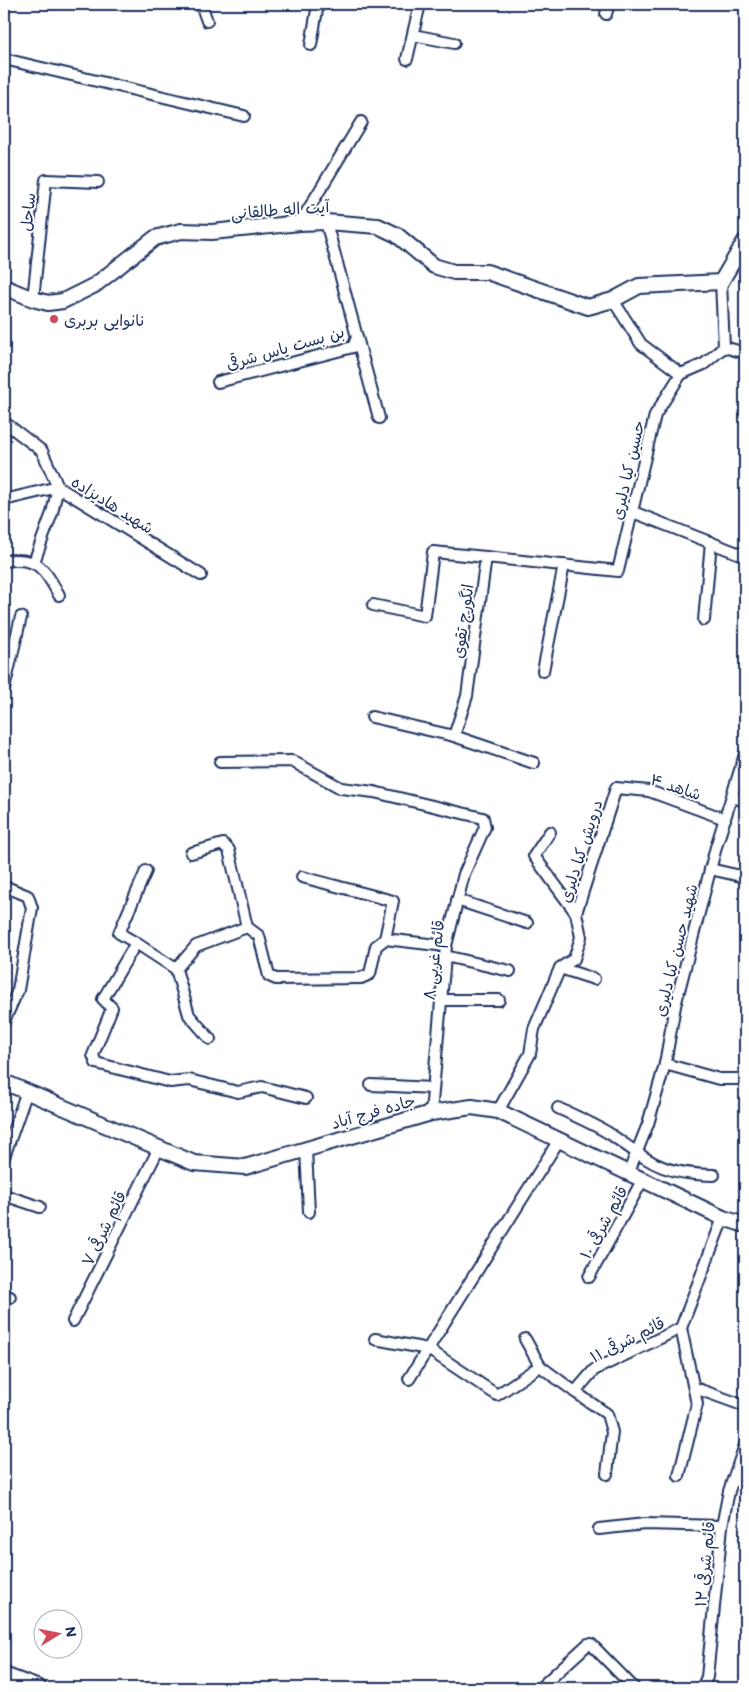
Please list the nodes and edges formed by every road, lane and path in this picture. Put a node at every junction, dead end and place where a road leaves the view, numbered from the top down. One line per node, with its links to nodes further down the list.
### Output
1 (201, 4): 6 (street)
2 (318, 4): 9 (street)
3 (420, 4): 7 (street)
4 (610, 4): 5 (street)
5 (606, 14)
6 (207, 21)
7 (413, 35): 8 (street); 10 (street)
8 (454, 43)
9 (311, 45)
10 (408, 59)
11 (4, 60): 12 (street)
12 (244, 116)
13 (361, 122): 16 (street)
14 (98, 182): 21 (street, ساحل)
15 (326, 222): 16 (street, آیت اله طالقانی); 22 (street, آیت اله طالقانی); 23 (street, بن بست یاس شرقی)
16 (300, 223): 21 (street, آیت اله طالقانی)
17 (745, 242): 18 (street)
18 (741, 257): 19 (street)
19 (721, 282): 22 (street, آیت اله طالقانی); 24 (street)
20 (4, 287): 21 (street, آیت اله طالقانی)
21 (33, 299)
22 (614, 300): 26 (street)
23 (357, 337): 27 (street, بن بست یاس شرقی); 28 (street)
24 (724, 347): 25 (street); 26 (street)
25 (745, 354)
26 (681, 374): 32 (street, حسین کیا دلیری)
27 (218, 382)
28 (379, 418)
29 (4, 422): 30 (street, شهید هادیزاده)
30 (58, 487): 31 (street); 37 (street); 39 (street, شهید هادیزاده)
31 (4, 500)
32 (633, 512): 33 (street); 38 (street, حسین کیا دلیری)
33 (711, 542): 34 (street); 43 (street)
34 (745, 556)
35 (486, 557): 38 (street); 41 (street); 47 (street, انگورج تقوی)
36 (4, 561): 37 (street)
37 (34, 562): 40 (street)
38 (564, 565): 44 (street)
39 (201, 575)
40 (59, 595)
41 (373, 605)
42 (21, 617): 45 (street)
43 (704, 620)
44 (544, 671)
45 (4, 690)
46 (372, 718): 47 (street)
47 (454, 736): 50 (street)
48 (745, 754): 52 (street, شهید حسن کیا دلیری)
49 (220, 762): 62 (street, قائم غربی ۸)
50 (534, 763)
51 (616, 788): 54 (street, شاهد ۴); 63 (street, درویش کیا دلیری)
52 (732, 797): 53 (street); 54 (street, شهید حسن کیا دلیری)
53 (745, 801)
54 (725, 819): 57 (street, شهید حسن کیا دلیری)
55 (550, 832): 63 (street)
56 (191, 853): 65 (street)
57 (710, 869): 59 (street); 77 (street, شهید حسن کیا دلیری)
58 (146, 871): 67 (street)
59 (745, 877)
60 (302, 878): 66 (street)
61 (4, 886): 75 (street)
62 (457, 900): 64 (street); 68 (street, قائم غربی ۸)
63 (576, 913): 69 (street, درویش کیا دلیری)
64 (527, 923)
65 (247, 927): 66 (street); 70 (street)
66 (385, 939): 68 (street)
67 (136, 943): 70 (street); 83 (street)
68 (446, 951): 71 (street); 73 (street, قائم غربی ۸)
69 (560, 968): 72 (street); 85 (street, درویش کیا دلیری)
70 (176, 969): 76 (street)
71 (510, 971)
72 (594, 979)
73 (443, 1000): 74 (street); 81 (street, قائم غربی ۸)
74 (500, 1000)
75 (4, 1021)
76 (210, 1040)
77 (664, 1064): 78 (street); 90 (street, شهید حسن کیا دلیری)
78 (744, 1079)
79 (4, 1082): 82 (street, جاده فرج آباد)
80 (370, 1085): 81 (street)
81 (433, 1088): 86 (street, قائم غربی ۸)
82 (27, 1091): 88 (street, جاده فرج آباد); 91 (street)
83 (306, 1098)
84 (558, 1108): 90 (street)
85 (498, 1111): 86 (street, جاده فرج آباد); 87 (street, جاده فرج آباد)
86 (431, 1113): 89 (street, جاده فرج آباد)
87 (558, 1140): 92 (street, جاده فرج آباد); 105 (street)
88 (159, 1148): 89 (street, جاده فرج آباد); 101 (street, قائم شرقی ۷)
89 (306, 1149): 97 (street)
90 (635, 1154): 92 (street, شهید حسن کیا دلیری); 93 (street)
91 (4, 1157)
92 (628, 1174): 94 (street, جاده فرج آباد)
93 (714, 1175)
94 (642, 1181): 98 (street, جاده فرج آباد); 100 (street, قائم شرقی ۱۰)
95 (4, 1195): 96 (street)
96 (40, 1207)
97 (309, 1212)
98 (723, 1218): 99 (street, جاده فرج آباد); 102 (street, قائم شرقی ۱۱)
99 (745, 1225)
100 (589, 1277)
101 (73, 1321)
102 (681, 1328): 108 (street); 109 (street, قائم شرقی ۱۱)
103 (525, 1338): 106 (street)
104 (376, 1339): 105 (street)
105 (428, 1349): 106 (street); 107 (street)
106 (540, 1366): 109 (street)
107 (409, 1379)
108 (695, 1388): 110 (street); 113 (street)
109 (575, 1392): 112 (street)
110 (745, 1406)
111 (745, 1446): 114 (street, قائم شرقی ۱۲)
112 (607, 1474)
113 (679, 1476)
114 (722, 1526): 115 (street); 121 (street, قائم شرقی ۱۲)
115 (599, 1529)
116 (4, 1675): 117 (street)
117 (17, 1685): 118 (street)
118 (39, 1688)
119 (540, 1688): 120 (street)
120 (634, 1688)
121 (702, 1688)

